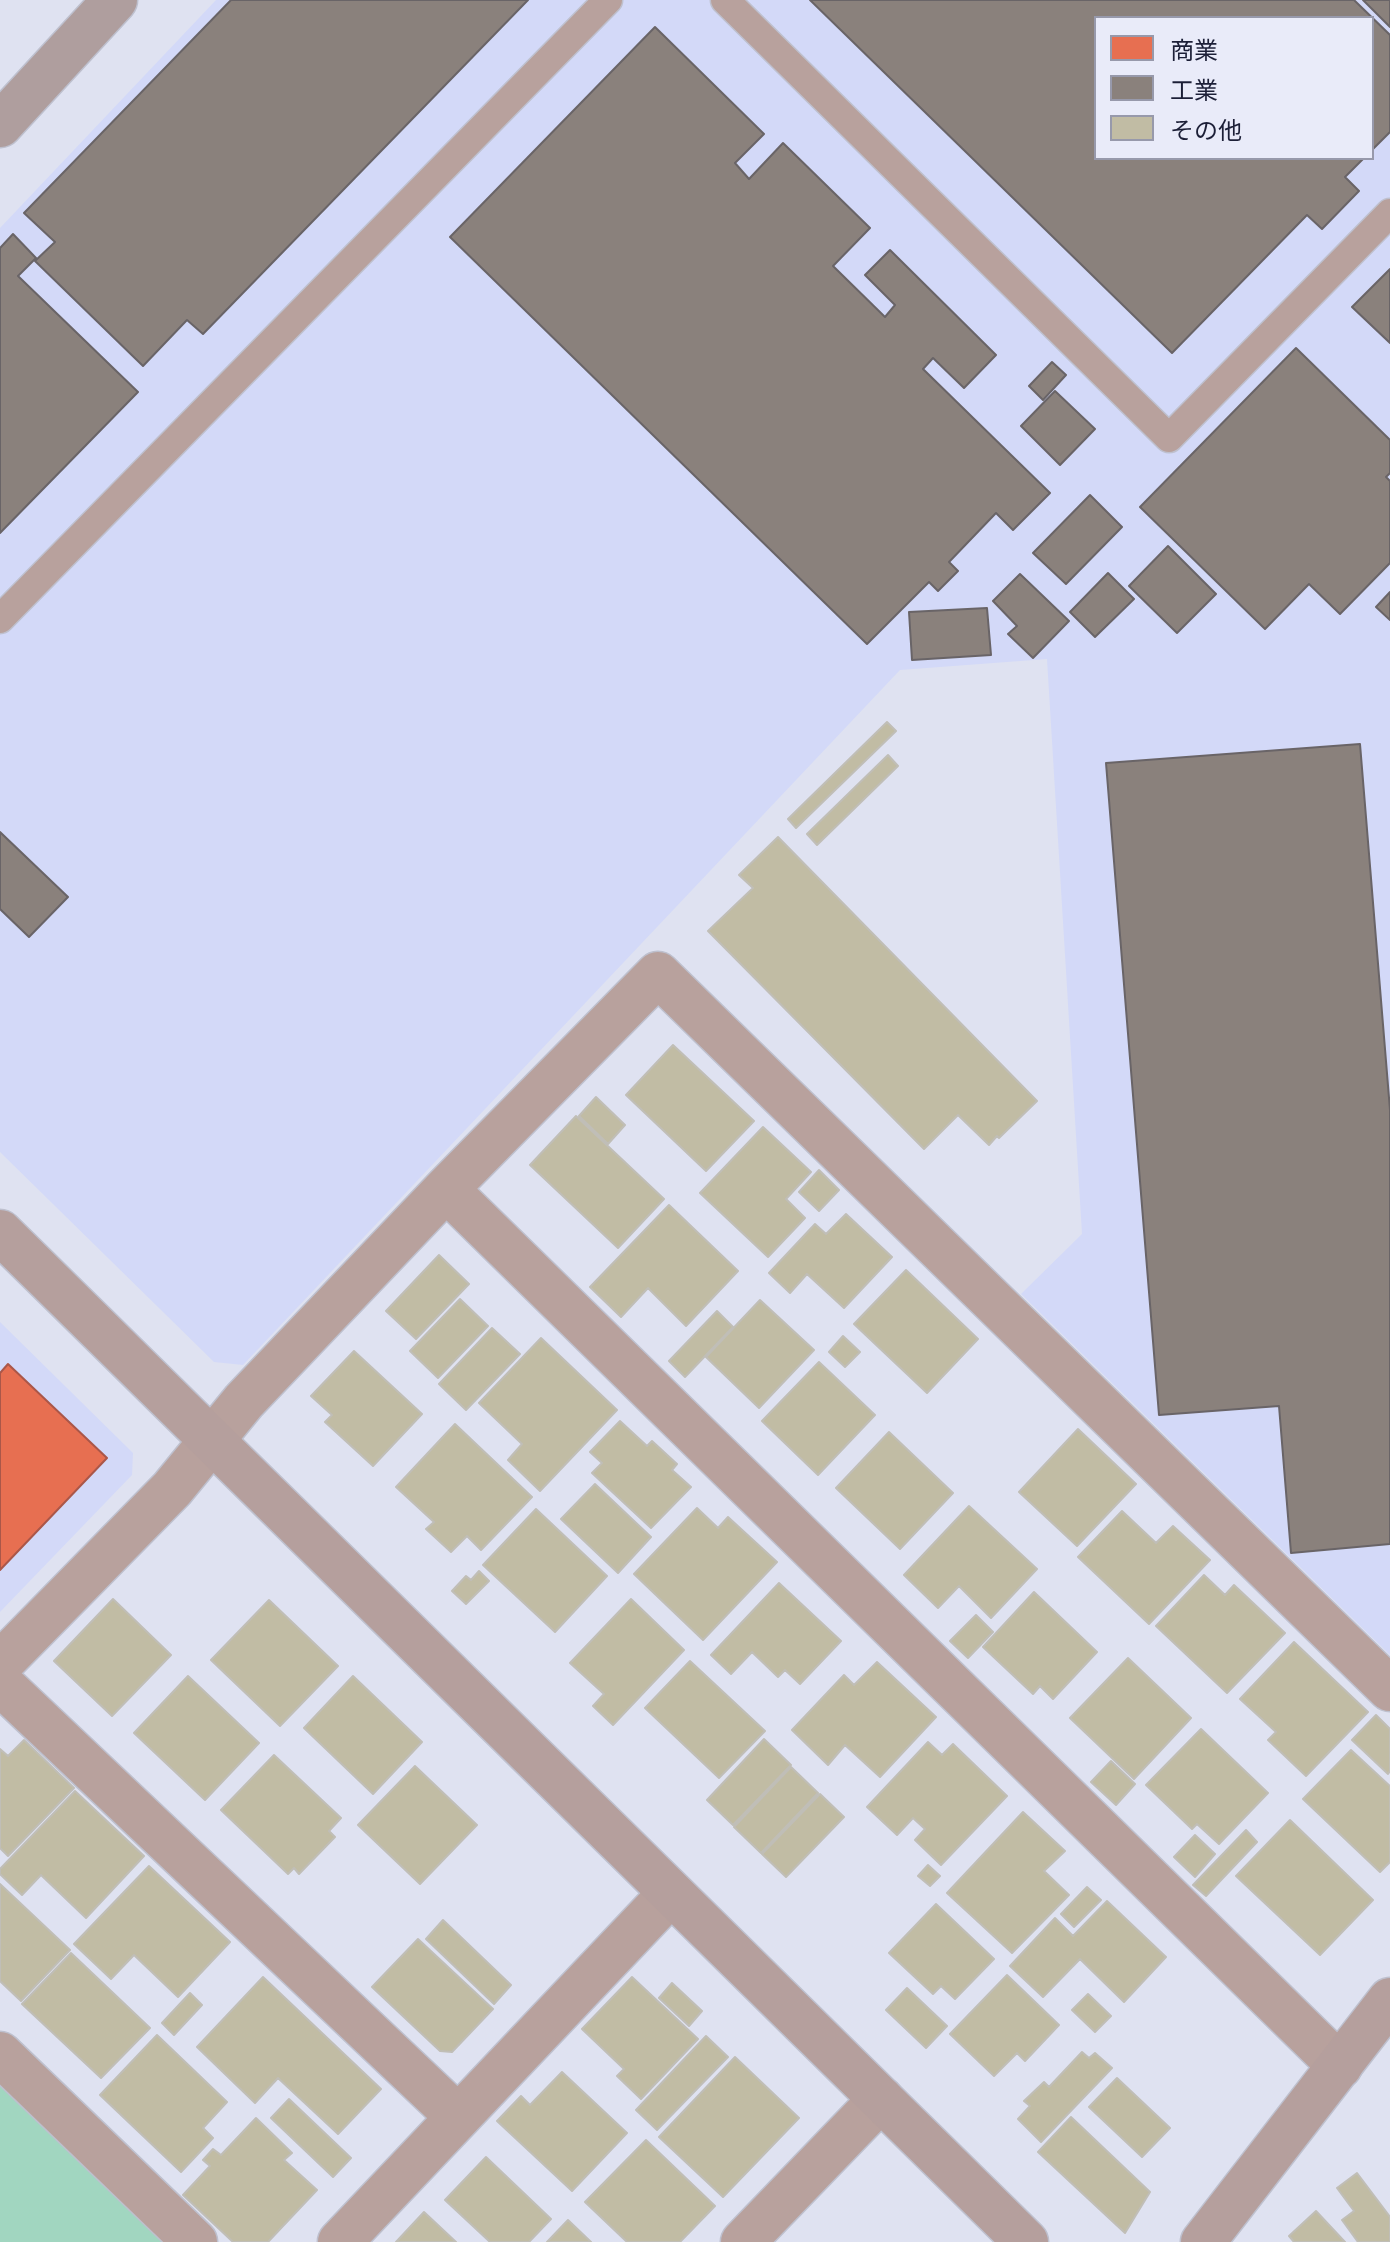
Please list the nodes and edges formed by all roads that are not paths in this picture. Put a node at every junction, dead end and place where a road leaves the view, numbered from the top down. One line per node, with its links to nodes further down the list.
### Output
1 (115, 0): 4 (highway)
2 (608, 0): 6 (lane)
3 (725, 0): 5 (lane)
4 (0, 125)
5 (1390, 213)
6 (0, 619)
7 (446, 1189): 9 (street); 12 (street); 16 (street)
8 (0, 1232): 9 (street)
9 (212, 1440): 10 (street); 13 (street)
10 (0, 1664)
11 (0, 1683): 18 (street)
12 (1390, 1689)
13 (671, 1893): 17 (street); 18 (street)
14 (1390, 2000): 16 (street)
15 (0, 2054): 19 (street)
16 (1340, 2066): 23 (street)
17 (881, 2099): 21 (street); 22 (street)
18 (458, 2117): 20 (street)
19 (195, 2242)
20 (340, 2242)
21 (743, 2242)
22 (1026, 2242)
23 (1203, 2242)

